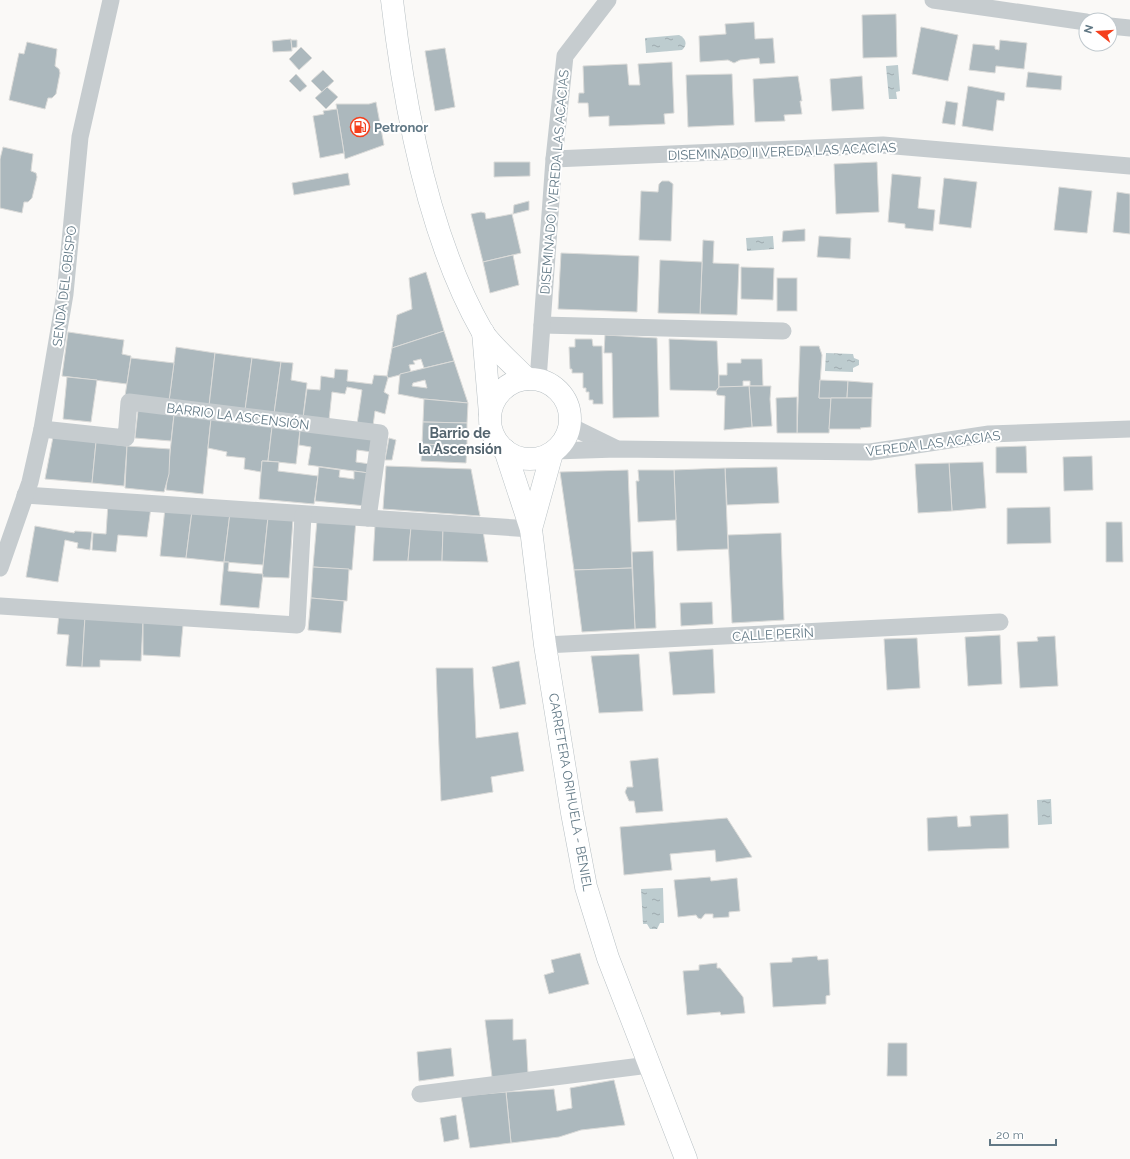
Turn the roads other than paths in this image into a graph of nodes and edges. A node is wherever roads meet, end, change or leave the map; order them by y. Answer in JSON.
{"nodes":[{"id":1,"x":111,"y":0,"type":"edge"},
{"id":2,"x":392,"y":0,"type":"edge"},
{"id":3,"x":608,"y":0,"type":"edge"},
{"id":4,"x":934,"y":0,"type":"edge"},
{"id":5,"x":1078,"y":21,"type":"edge"},
{"id":6,"x":1118,"y":27,"type":"edge"},
{"id":7,"x":1130,"y":28,"type":"edge"},
{"id":8,"x":554,"y":160,"type":"junction"},
{"id":9,"x":1130,"y":166,"type":"edge"},
{"id":10,"x":542,"y":325,"type":"junction"},
{"id":11,"x":783,"y":331,"type":"dead end"},
{"id":12,"x":482,"y":332,"type":"junction"},
{"id":13,"x":533,"y":379,"type":"junction"},
{"id":14,"x":491,"y":424,"type":"junction"},
{"id":15,"x":570,"y":426,"type":"junction"},
{"id":16,"x":42,"y":429,"type":"junction"},
{"id":17,"x":1130,"y":429,"type":"edge"},
{"id":18,"x":617,"y":449,"type":"junction"},
{"id":19,"x":506,"y":450,"type":"junction"},
{"id":20,"x":553,"y":452,"type":"junction"},
{"id":21,"x":25,"y":495,"type":"junction"},
{"id":22,"x":303,"y":515,"type":"junction"},
{"id":23,"x":368,"y":518,"type":"junction"},
{"id":24,"x":531,"y":529,"type":"junction"},
{"id":25,"x":0,"y":568,"type":"edge"},
{"id":26,"x":0,"y":606,"type":"edge"},
{"id":27,"x":1000,"y":622,"type":"dead end"},
{"id":28,"x":545,"y":646,"type":"junction"},
{"id":29,"x":649,"y":1065,"type":"junction"},
{"id":30,"x":420,"y":1094,"type":"dead end"},
{"id":31,"x":686,"y":1159,"type":"edge"}],
"edges":[{"from":1,"to":16,"type":"street","name":"SENDA DEL OBISPO"},
{"from":2,"to":12,"type":"main road"},
{"from":3,"to":8,"type":"street","name":"DISEMINADO I VEREDA LAS ACACIAS"},
{"from":4,"to":5,"type":"street"},
{"from":6,"to":7,"type":"street"},
{"from":8,"to":9,"type":"street","name":"DISEMINADO II VEREDA LAS ACACIAS"},
{"from":8,"to":10,"type":"street","name":"DISEMINADO I VEREDA LAS ACACIAS"},
{"from":10,"to":11,"type":"street"},
{"from":10,"to":13,"type":"street","name":"DISEMINADO I VEREDA LAS ACACIAS"},
{"from":12,"to":13,"type":"main road"},
{"from":12,"to":14,"type":"main road"},
{"from":13,"to":14,"type":"main road"},
{"from":13,"to":15,"type":"main road"},
{"from":14,"to":19,"type":"main road"},
{"from":15,"to":18,"type":"street","name":"VEREDA LAS ACACIAS"},
{"from":15,"to":20,"type":"main road"},
{"from":16,"to":21,"type":"street","name":"SENDA DEL OBISPO"},
{"from":16,"to":23,"type":"street","name":"BARRIO LA ASCENSIÓN"},
{"from":17,"to":18,"type":"street","name":"VEREDA LAS ACACIAS"},
{"from":18,"to":20,"type":"street","name":"VEREDA LAS ACACIAS"},
{"from":19,"to":20,"type":"main road"},
{"from":19,"to":24,"type":"main road","name":"CARRETERA ORIHUELA - BENIEL"},
{"from":20,"to":24,"type":"main road","name":"CARRETERA ORIHUELA - BENIEL"},
{"from":21,"to":22,"type":"street"},
{"from":21,"to":25,"type":"street","name":"SENDA DEL OBISPO"},
{"from":22,"to":23,"type":"street"},
{"from":22,"to":26,"type":"street"},
{"from":23,"to":24,"type":"street"},
{"from":24,"to":28,"type":"main road","name":"CARRETERA ORIHUELA - BENIEL"},
{"from":27,"to":28,"type":"street","name":"CALLE PERÍN"},
{"from":28,"to":29,"type":"main road","name":"CARRETERA ORIHUELA - BENIEL"},
{"from":29,"to":30,"type":"street"},
{"from":29,"to":31,"type":"main road","name":"CARRETERA ORIHUELA - BENIEL"}]}
